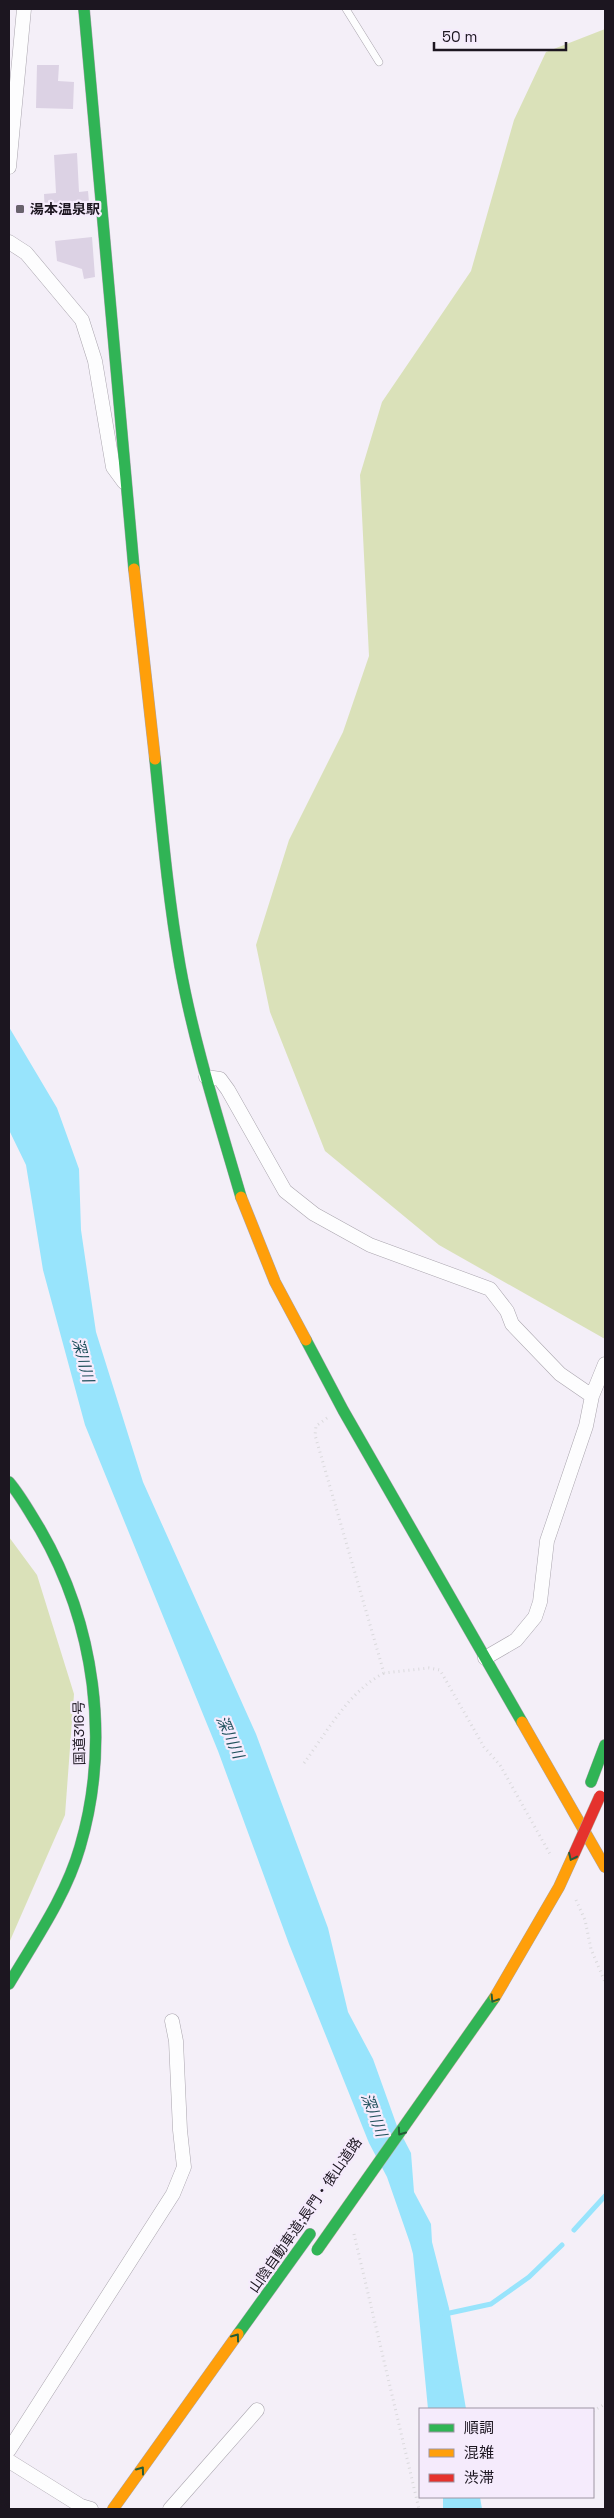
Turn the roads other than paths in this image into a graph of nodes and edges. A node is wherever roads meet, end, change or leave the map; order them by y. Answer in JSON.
{"nodes":[{"id":1,"x":24,"y":9,"type":"edge"},
{"id":2,"x":84,"y":9,"type":"edge"},
{"id":3,"x":346,"y":9,"type":"edge"},
{"id":4,"x":379,"y":62,"type":"dead end"},
{"id":5,"x":9,"y":167,"type":"edge"},
{"id":6,"x":9,"y":242,"type":"edge"},
{"id":7,"x":125,"y":482,"type":"junction"},
{"id":8,"x":206,"y":1077,"type":"junction"},
{"id":9,"x":605,"y":1364,"type":"edge"},
{"id":10,"x":592,"y":1396,"type":"junction"},
{"id":11,"x":9,"y":1482,"type":"edge"},
{"id":12,"x":485,"y":1658,"type":"junction"},
{"id":13,"x":605,"y":1745,"type":"edge"},
{"id":14,"x":605,"y":1784,"type":"edge"},
{"id":15,"x":572,"y":1826,"type":"dead end"},
{"id":16,"x":605,"y":1867,"type":"edge"},
{"id":17,"x":9,"y":1984,"type":"edge"},
{"id":18,"x":172,"y":2021,"type":"dead end"},
{"id":19,"x":313,"y":2230,"type":"dead end"},
{"id":20,"x":314,"y":2254,"type":"dead end"},
{"id":21,"x":257,"y":2410,"type":"dead end"},
{"id":22,"x":9,"y":2450,"type":"edge"},
{"id":23,"x":9,"y":2461,"type":"edge"},
{"id":24,"x":92,"y":2509,"type":"edge"},
{"id":25,"x":113,"y":2509,"type":"edge"},
{"id":26,"x":170,"y":2509,"type":"edge"}],
"edges":[{"from":1,"to":5,"type":"street"},
{"from":2,"to":7,"type":"main road"},
{"from":3,"to":4,"type":"lane"},
{"from":6,"to":7,"type":"street"},
{"from":7,"to":8,"type":"main road"},
{"from":8,"to":10,"type":"street"},
{"from":8,"to":12,"type":"main road"},
{"from":9,"to":10,"type":"street"},
{"from":10,"to":12,"type":"street"},
{"from":11,"to":17,"type":"main road","name":"国道316号"},
{"from":12,"to":16,"type":"main road"},
{"from":13,"to":15,"type":"main road"},
{"from":14,"to":20,"type":"main road","one_way":true,"bridge":true},
{"from":18,"to":22,"type":"street"},
{"from":25,"to":19,"type":"main road","name":"山陰自動車道;長門・俵山道路","one_way":true},
{"from":21,"to":26,"type":"street"},
{"from":23,"to":24,"type":"street"}]}
